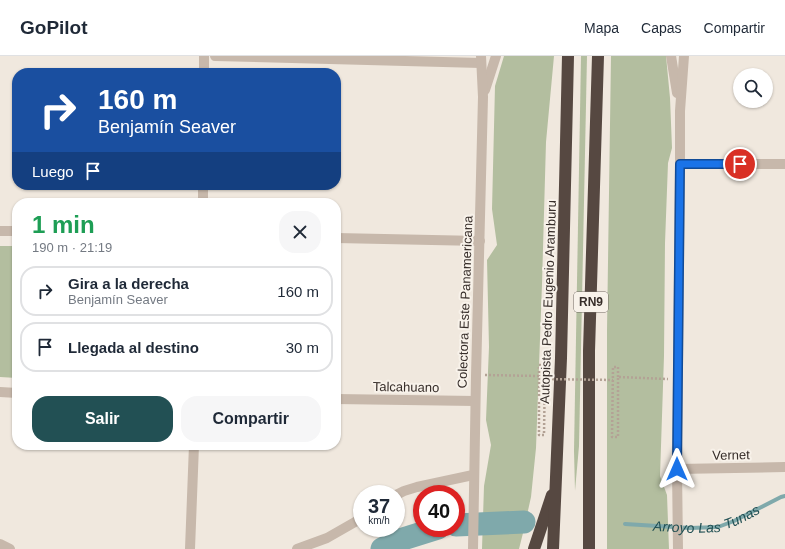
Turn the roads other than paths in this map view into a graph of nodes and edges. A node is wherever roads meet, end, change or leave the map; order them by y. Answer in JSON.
{"nodes":[{"id":1,"x":204,"y":56,"type":"edge"},
{"id":2,"x":215,"y":56,"type":"edge"},
{"id":3,"x":496,"y":56,"type":"edge"},
{"id":4,"x":568,"y":56,"type":"edge"},
{"id":5,"x":598,"y":56,"type":"edge"},
{"id":6,"x":671,"y":56,"type":"edge"},
{"id":7,"x":684,"y":56,"type":"edge"},
{"id":8,"x":481,"y":59,"type":"edge"},
{"id":9,"x":204,"y":68,"type":"edge"},
{"id":10,"x":483,"y":97,"type":"junction"},
{"id":11,"x":680,"y":111,"type":"junction"},
{"id":12,"x":680,"y":164,"type":"junction"},
{"id":13,"x":785,"y":164,"type":"edge"},
{"id":14,"x":0,"y":231,"type":"edge"},
{"id":15,"x":12,"y":231,"type":"edge"},
{"id":16,"x":341,"y":238,"type":"edge"},
{"id":17,"x":480,"y":241,"type":"junction"},
{"id":18,"x":0,"y":392,"type":"edge"},
{"id":19,"x":12,"y":393,"type":"edge"},
{"id":20,"x":341,"y":399,"type":"edge"},
{"id":21,"x":475,"y":401,"type":"junction"},
{"id":22,"x":194,"y":450,"type":"edge"},
{"id":23,"x":785,"y":467,"type":"edge"},
{"id":24,"x":677,"y":469,"type":"junction"},
{"id":25,"x":474,"y":475,"type":"junction"},
{"id":26,"x":556,"y":480,"type":"junction"},
{"id":27,"x":405,"y":491,"type":"edge"},
{"id":28,"x":353,"y":523,"type":"edge"},
{"id":29,"x":0,"y":544,"type":"edge"},
{"id":30,"x":473,"y":544,"type":"edge"},
{"id":31,"x":678,"y":544,"type":"edge"},
{"id":32,"x":10,"y":549,"type":"edge"},
{"id":33,"x":190,"y":549,"type":"edge"},
{"id":34,"x":297,"y":549,"type":"edge"},
{"id":35,"x":534,"y":549,"type":"edge"},
{"id":36,"x":553,"y":549,"type":"edge"},
{"id":37,"x":589,"y":549,"type":"edge"}],
"edges":[{"from":1,"to":9,"type":"street"},
{"from":2,"to":8,"type":"street"},
{"from":3,"to":10,"type":"street"},
{"from":4,"to":26,"type":"highway","name":"Autopista Pedro Eugenio Aramburu","number":"RN9"},
{"from":5,"to":37,"type":"highway","number":"RN9"},
{"from":6,"to":11,"type":"street"},
{"from":7,"to":11,"type":"street"},
{"from":8,"to":10,"type":"street","name":"Colectora Este Panamericana"},
{"from":10,"to":17,"type":"street","name":"Colectora Este Panamericana"},
{"from":11,"to":12,"type":"street"},
{"from":12,"to":13,"type":"street"},
{"from":12,"to":24,"type":"street"},
{"from":14,"to":15,"type":"street"},
{"from":16,"to":17,"type":"street"},
{"from":17,"to":21,"type":"street","name":"Colectora Este Panamericana"},
{"from":18,"to":19,"type":"street"},
{"from":20,"to":21,"type":"street","name":"Talcahuano"},
{"from":21,"to":25,"type":"street","name":"Colectora Este Panamericana"},
{"from":22,"to":33,"type":"street"},
{"from":23,"to":24,"type":"street","name":"Vernet"},
{"from":24,"to":31,"type":"street"},
{"from":25,"to":27,"type":"street"},
{"from":25,"to":30,"type":"street","name":"Colectora Este Panamericana"},
{"from":26,"to":35,"type":"highway"},
{"from":26,"to":36,"type":"highway","name":"Autopista Pedro Eugenio Aramburu","number":"RN9"},
{"from":28,"to":34,"type":"street"},
{"from":29,"to":32,"type":"street"}]}
